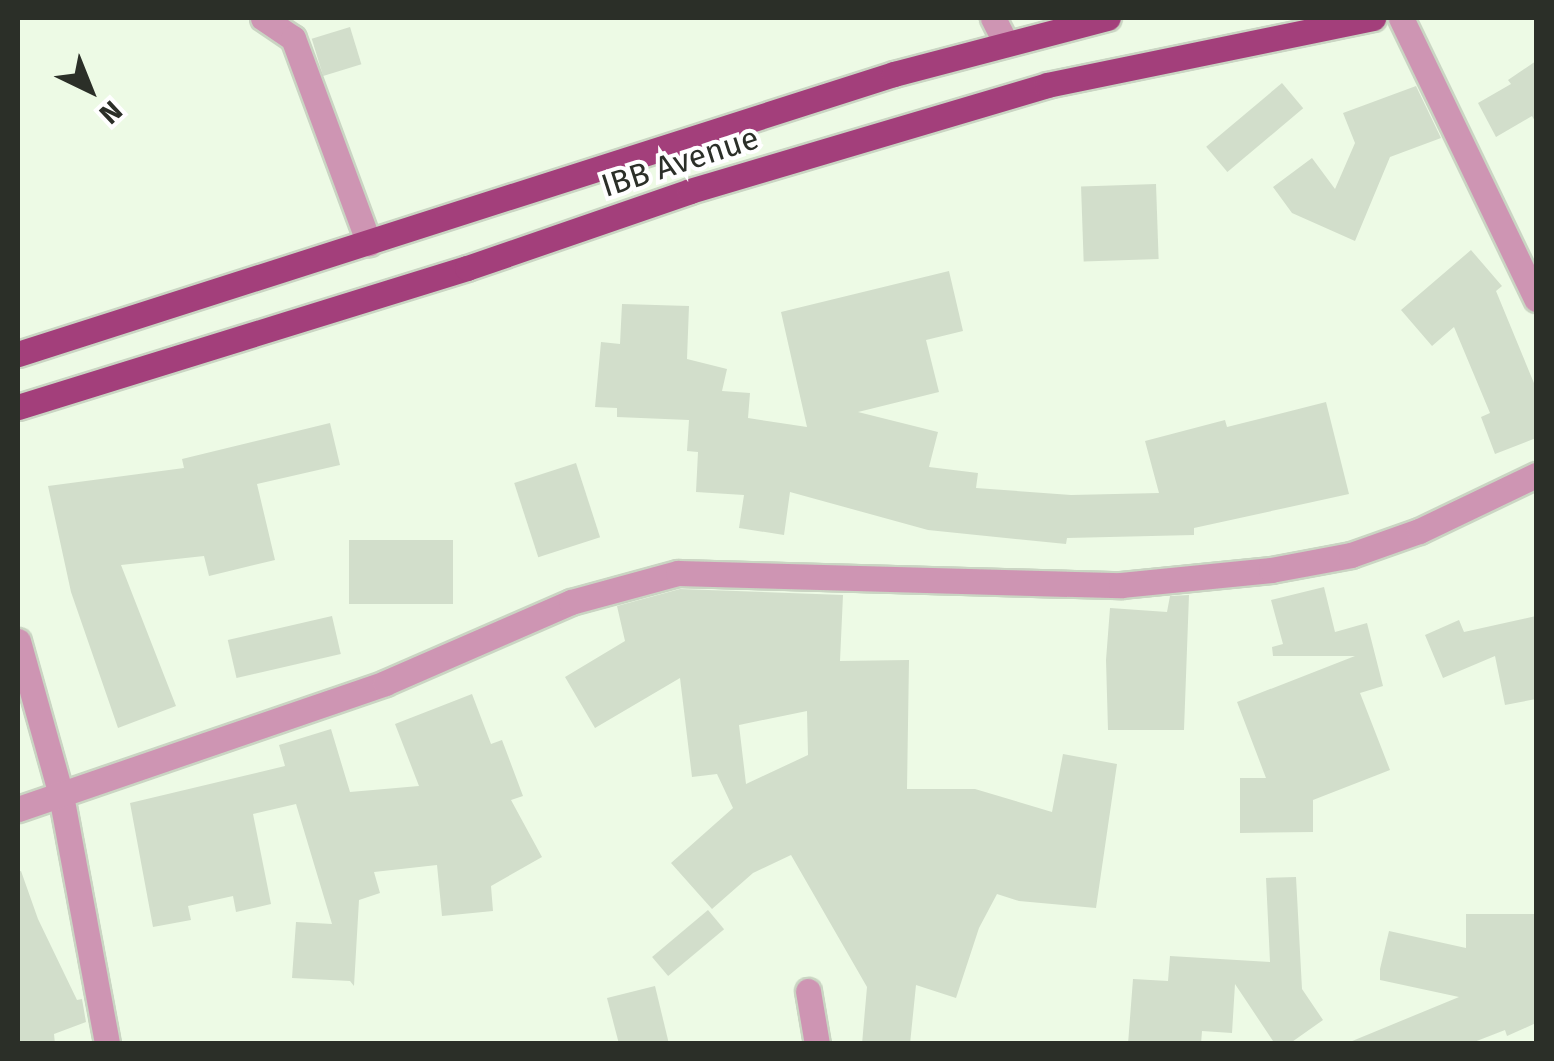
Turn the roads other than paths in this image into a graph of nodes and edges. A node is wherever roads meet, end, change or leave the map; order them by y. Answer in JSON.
{"nodes":[{"id":1,"x":263,"y":18,"type":"edge"},
{"id":2,"x":993,"y":18,"type":"edge"},
{"id":3,"x":1108,"y":18,"type":"edge"},
{"id":4,"x":1373,"y":18,"type":"edge"},
{"id":5,"x":1401,"y":18,"type":"edge"},
{"id":6,"x":1006,"y":44,"type":"junction"},
{"id":7,"x":369,"y":242,"type":"junction"},
{"id":8,"x":1536,"y":299,"type":"edge"},
{"id":9,"x":18,"y":354,"type":"edge"},
{"id":10,"x":18,"y":407,"type":"edge"},
{"id":11,"x":1536,"y":475,"type":"edge"},
{"id":12,"x":18,"y":641,"type":"edge"},
{"id":13,"x":61,"y":796,"type":"junction"},
{"id":14,"x":18,"y":809,"type":"edge"},
{"id":15,"x":808,"y":990,"type":"dead end"},
{"id":16,"x":106,"y":1044,"type":"edge"},
{"id":17,"x":816,"y":1044,"type":"edge"}],
"edges":[{"from":1,"to":7,"type":"street"},
{"from":2,"to":6,"type":"street"},
{"from":3,"to":6,"type":"main road"},
{"from":4,"to":10,"type":"main road","name":"IBB Avenue"},
{"from":5,"to":8,"type":"street"},
{"from":6,"to":7,"type":"main road"},
{"from":7,"to":9,"type":"main road"},
{"from":11,"to":13,"type":"street"},
{"from":12,"to":13,"type":"street"},
{"from":13,"to":14,"type":"street"},
{"from":13,"to":16,"type":"street"},
{"from":15,"to":17,"type":"street"}]}
